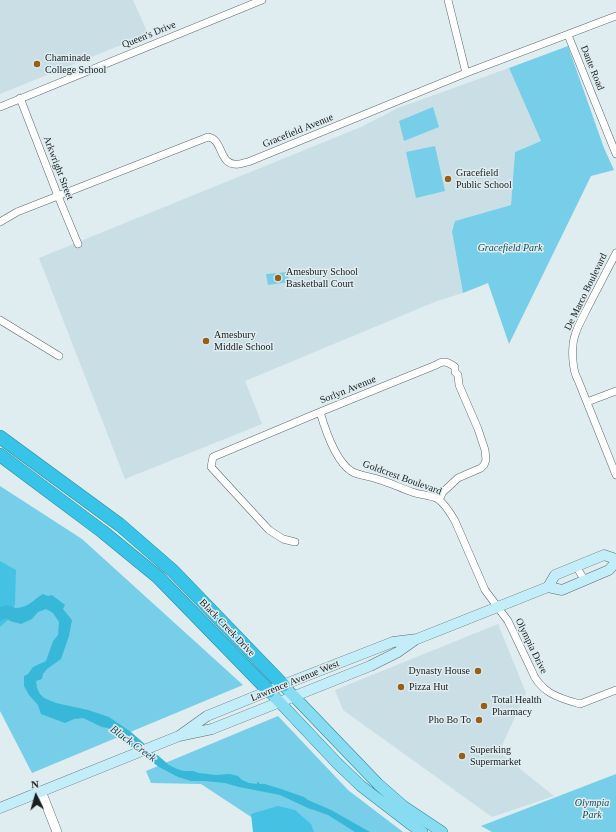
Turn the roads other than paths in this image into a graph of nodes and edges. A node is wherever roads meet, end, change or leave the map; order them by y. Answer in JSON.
{"nodes":[{"id":1,"x":262,"y":0,"type":"edge"},
{"id":2,"x":448,"y":0,"type":"edge"},
{"id":3,"x":616,"y":16,"type":"edge"},
{"id":4,"x":568,"y":35,"type":"junction"},
{"id":5,"x":466,"y":73,"type":"junction"},
{"id":6,"x":20,"y":98,"type":"junction"},
{"id":7,"x":0,"y":107,"type":"edge"},
{"id":8,"x":616,"y":154,"type":"edge"},
{"id":9,"x":58,"y":196,"type":"junction"},
{"id":10,"x":0,"y":222,"type":"edge"},
{"id":11,"x":78,"y":244,"type":"dead end"},
{"id":12,"x":616,"y":253,"type":"edge"},
{"id":13,"x":0,"y":320,"type":"edge"},
{"id":14,"x":59,"y":356,"type":"dead end"},
{"id":15,"x":616,"y":391,"type":"edge"},
{"id":16,"x":587,"y":402,"type":"junction"},
{"id":17,"x":320,"y":412,"type":"junction"},
{"id":18,"x":0,"y":437,"type":"edge"},
{"id":19,"x":0,"y":456,"type":"edge"},
{"id":20,"x":616,"y":475,"type":"edge"},
{"id":21,"x":438,"y":500,"type":"junction"},
{"id":22,"x":296,"y":542,"type":"dead end"},
{"id":23,"x":616,"y":559,"type":"edge"},
{"id":24,"x":616,"y":562,"type":"edge"},
{"id":25,"x":576,"y":566,"type":"junction"},
{"id":26,"x":584,"y":580,"type":"junction"},
{"id":27,"x":548,"y":587,"type":"junction"},
{"id":28,"x":498,"y":607,"type":"junction"},
{"id":29,"x":417,"y":639,"type":"junction"},
{"id":30,"x":283,"y":685,"type":"junction"},
{"id":31,"x":616,"y":690,"type":"edge"},
{"id":32,"x":269,"y":691,"type":"junction"},
{"id":33,"x":294,"y":696,"type":"junction"},
{"id":34,"x":279,"y":702,"type":"junction"},
{"id":35,"x":179,"y":736,"type":"junction"},
{"id":36,"x":41,"y":791,"type":"junction"},
{"id":37,"x":0,"y":808,"type":"edge"},
{"id":38,"x":57,"y":832,"type":"edge"},
{"id":39,"x":422,"y":832,"type":"edge"},
{"id":40,"x":442,"y":832,"type":"edge"}],
"edges":[{"from":1,"to":6,"type":"street","name":"Queen's Drive"},
{"from":2,"to":5,"type":"street"},
{"from":3,"to":4,"type":"street","name":"Gracefield Avenue"},
{"from":4,"to":5,"type":"street","name":"Gracefield Avenue"},
{"from":4,"to":8,"type":"street","name":"Dante Road"},
{"from":5,"to":9,"type":"street","name":"Gracefield Avenue"},
{"from":6,"to":7,"type":"street","name":"Queen's Drive"},
{"from":6,"to":9,"type":"street","name":"Arkwright Street"},
{"from":9,"to":10,"type":"street","name":"Gracefield Avenue"},
{"from":9,"to":11,"type":"street","name":"Arkwright Street"},
{"from":12,"to":16,"type":"street","name":"De Marco Boulevard"},
{"from":13,"to":14,"type":"street"},
{"from":15,"to":16,"type":"street"},
{"from":16,"to":20,"type":"street","name":"De Marco Boulevard"},
{"from":17,"to":21,"type":"street","name":"Goldcrest Boulevard"},
{"from":17,"to":21,"type":"street","name":"Sorlyn Avenue"},
{"from":17,"to":22,"type":"street","name":"Sorlyn Avenue"},
{"from":18,"to":30,"type":"highway","name":"Black Creek Drive"},
{"from":19,"to":32,"type":"highway","name":"Black Creek Drive"},
{"from":21,"to":28,"type":"street","name":"Goldcrest Boulevard"},
{"from":23,"to":25,"type":"main road","name":"Lawrence Avenue West"},
{"from":24,"to":26,"type":"main road","name":"Lawrence Avenue West"},
{"from":25,"to":26,"type":"street"},
{"from":25,"to":27,"type":"main road","name":"Lawrence Avenue West"},
{"from":26,"to":27,"type":"main road","name":"Lawrence Avenue West"},
{"from":27,"to":28,"type":"main road","name":"Lawrence Avenue West"},
{"from":28,"to":29,"type":"main road","name":"Lawrence Avenue West"},
{"from":28,"to":31,"type":"street","name":"Olympia Drive"},
{"from":29,"to":30,"type":"main road","name":"Lawrence Avenue West"},
{"from":29,"to":33,"type":"main road","name":"Lawrence Avenue West"},
{"from":30,"to":32,"type":"main road","name":"Lawrence Avenue West"},
{"from":30,"to":33,"type":"main road","name":"Black Creek Drive"},
{"from":32,"to":34,"type":"main road","name":"Black Creek Drive"},
{"from":32,"to":35,"type":"main road","name":"Lawrence Avenue West"},
{"from":33,"to":34,"type":"main road","name":"Lawrence Avenue West"},
{"from":33,"to":40,"type":"main road","name":"Black Creek Drive"},
{"from":34,"to":35,"type":"main road","name":"Lawrence Avenue West"},
{"from":34,"to":39,"type":"main road","name":"Black Creek Drive"},
{"from":35,"to":36,"type":"main road","name":"Lawrence Avenue West"},
{"from":36,"to":37,"type":"main road","name":"Lawrence Avenue West"},
{"from":36,"to":38,"type":"street"}]}
